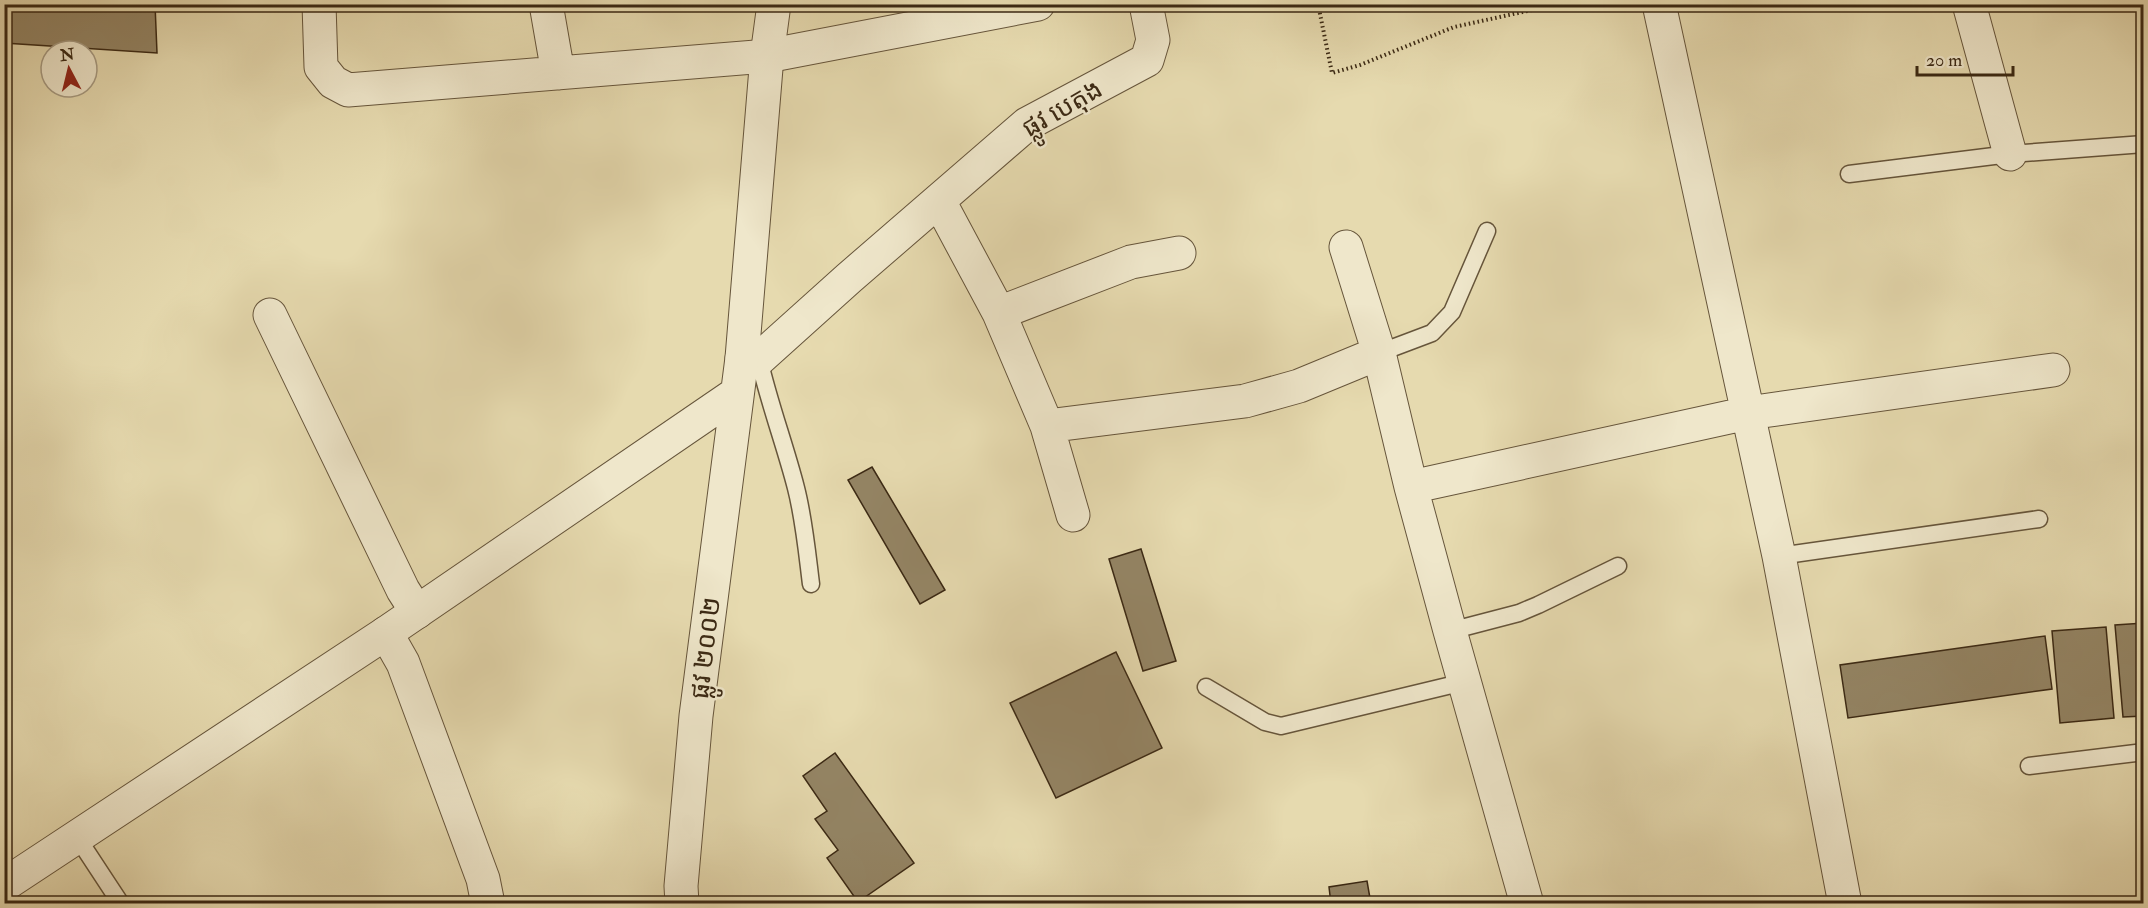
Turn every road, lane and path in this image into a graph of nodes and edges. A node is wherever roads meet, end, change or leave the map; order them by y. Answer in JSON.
{"nodes":[{"id":1,"x":319,"y":4,"type":"edge"},
{"id":2,"x":546,"y":4,"type":"edge"},
{"id":3,"x":774,"y":4,"type":"edge"},
{"id":4,"x":1038,"y":4,"type":"edge"},
{"id":5,"x":1146,"y":4,"type":"edge"},
{"id":6,"x":1318,"y":4,"type":"edge"},
{"id":7,"x":1559,"y":4,"type":"edge"},
{"id":8,"x":1659,"y":4,"type":"edge"},
{"id":9,"x":1969,"y":4,"type":"edge"},
{"id":10,"x":767,"y":56,"type":"junction"},
{"id":11,"x":558,"y":73,"type":"junction"},
{"id":12,"x":2144,"y":144,"type":"edge"},
{"id":13,"x":2010,"y":154,"type":"junction"},
{"id":14,"x":1849,"y":174,"type":"dead end"},
{"id":15,"x":939,"y":201,"type":"junction"},
{"id":16,"x":1487,"y":231,"type":"dead end"},
{"id":17,"x":1346,"y":247,"type":"dead end"},
{"id":18,"x":1179,"y":253,"type":"dead end"},
{"id":19,"x":999,"y":313,"type":"junction"},
{"id":20,"x":270,"y":315,"type":"dead end"},
{"id":21,"x":1379,"y":353,"type":"junction"},
{"id":22,"x":751,"y":359,"type":"junction"},
{"id":23,"x":2053,"y":370,"type":"dead end"},
{"id":24,"x":737,"y":393,"type":"junction"},
{"id":25,"x":1748,"y":413,"type":"junction"},
{"id":26,"x":1047,"y":426,"type":"junction"},
{"id":27,"x":1411,"y":487,"type":"junction"},
{"id":28,"x":1073,"y":515,"type":"dead end"},
{"id":29,"x":2039,"y":519,"type":"dead end"},
{"id":30,"x":1779,"y":556,"type":"junction"},
{"id":31,"x":1618,"y":566,"type":"dead end"},
{"id":32,"x":811,"y":584,"type":"dead end"},
{"id":33,"x":417,"y":612,"type":"junction"},
{"id":34,"x":1450,"y":631,"type":"junction"},
{"id":35,"x":386,"y":633,"type":"junction"},
{"id":36,"x":1464,"y":682,"type":"junction"},
{"id":37,"x":1206,"y":687,"type":"dead end"},
{"id":38,"x":2144,"y":752,"type":"edge"},
{"id":39,"x":2029,"y":766,"type":"dead end"},
{"id":40,"x":77,"y":837,"type":"junction"},
{"id":41,"x":4,"y":885,"type":"edge"},
{"id":42,"x":121,"y":903,"type":"edge"},
{"id":43,"x":488,"y":903,"type":"edge"},
{"id":44,"x":682,"y":903,"type":"edge"},
{"id":45,"x":1527,"y":903,"type":"edge"},
{"id":46,"x":1845,"y":903,"type":"edge"}],
"edges":[{"from":1,"to":11,"type":"street"},
{"from":2,"to":11,"type":"street"},
{"from":3,"to":10,"type":"street","name":"ផ្លូវ ២០០២"},
{"from":4,"to":10,"type":"street"},
{"from":5,"to":15,"type":"street","name":"ផ្លូវ បេតុង"},
{"from":6,"to":7,"type":"path"},
{"from":8,"to":25,"type":"street"},
{"from":9,"to":13,"type":"street"},
{"from":10,"to":11,"type":"street"},
{"from":10,"to":22,"type":"street","name":"ផ្លូវ ២០០២"},
{"from":12,"to":13,"type":"lane"},
{"from":13,"to":14,"type":"lane"},
{"from":15,"to":19,"type":"street"},
{"from":15,"to":22,"type":"street","name":"ផ្លូវ បេតុង"},
{"from":16,"to":21,"type":"lane"},
{"from":17,"to":21,"type":"street"},
{"from":18,"to":19,"type":"street"},
{"from":19,"to":26,"type":"street"},
{"from":20,"to":33,"type":"street"},
{"from":21,"to":26,"type":"street"},
{"from":21,"to":27,"type":"street"},
{"from":22,"to":24,"type":"street","name":"ផ្លូវ ២០០២"},
{"from":22,"to":32,"type":"lane"},
{"from":23,"to":25,"type":"street"},
{"from":24,"to":33,"type":"street"},
{"from":24,"to":44,"type":"street","name":"ផ្លូវ ២០០២"},
{"from":25,"to":27,"type":"street"},
{"from":25,"to":30,"type":"street"},
{"from":26,"to":28,"type":"street"},
{"from":27,"to":34,"type":"street"},
{"from":29,"to":30,"type":"lane"},
{"from":30,"to":46,"type":"street"},
{"from":31,"to":34,"type":"lane"},
{"from":33,"to":35,"type":"street"},
{"from":34,"to":36,"type":"street"},
{"from":35,"to":40,"type":"street"},
{"from":35,"to":43,"type":"street"},
{"from":36,"to":37,"type":"lane"},
{"from":36,"to":45,"type":"street"},
{"from":38,"to":39,"type":"lane"},
{"from":40,"to":41,"type":"street"},
{"from":40,"to":42,"type":"lane"}]}
